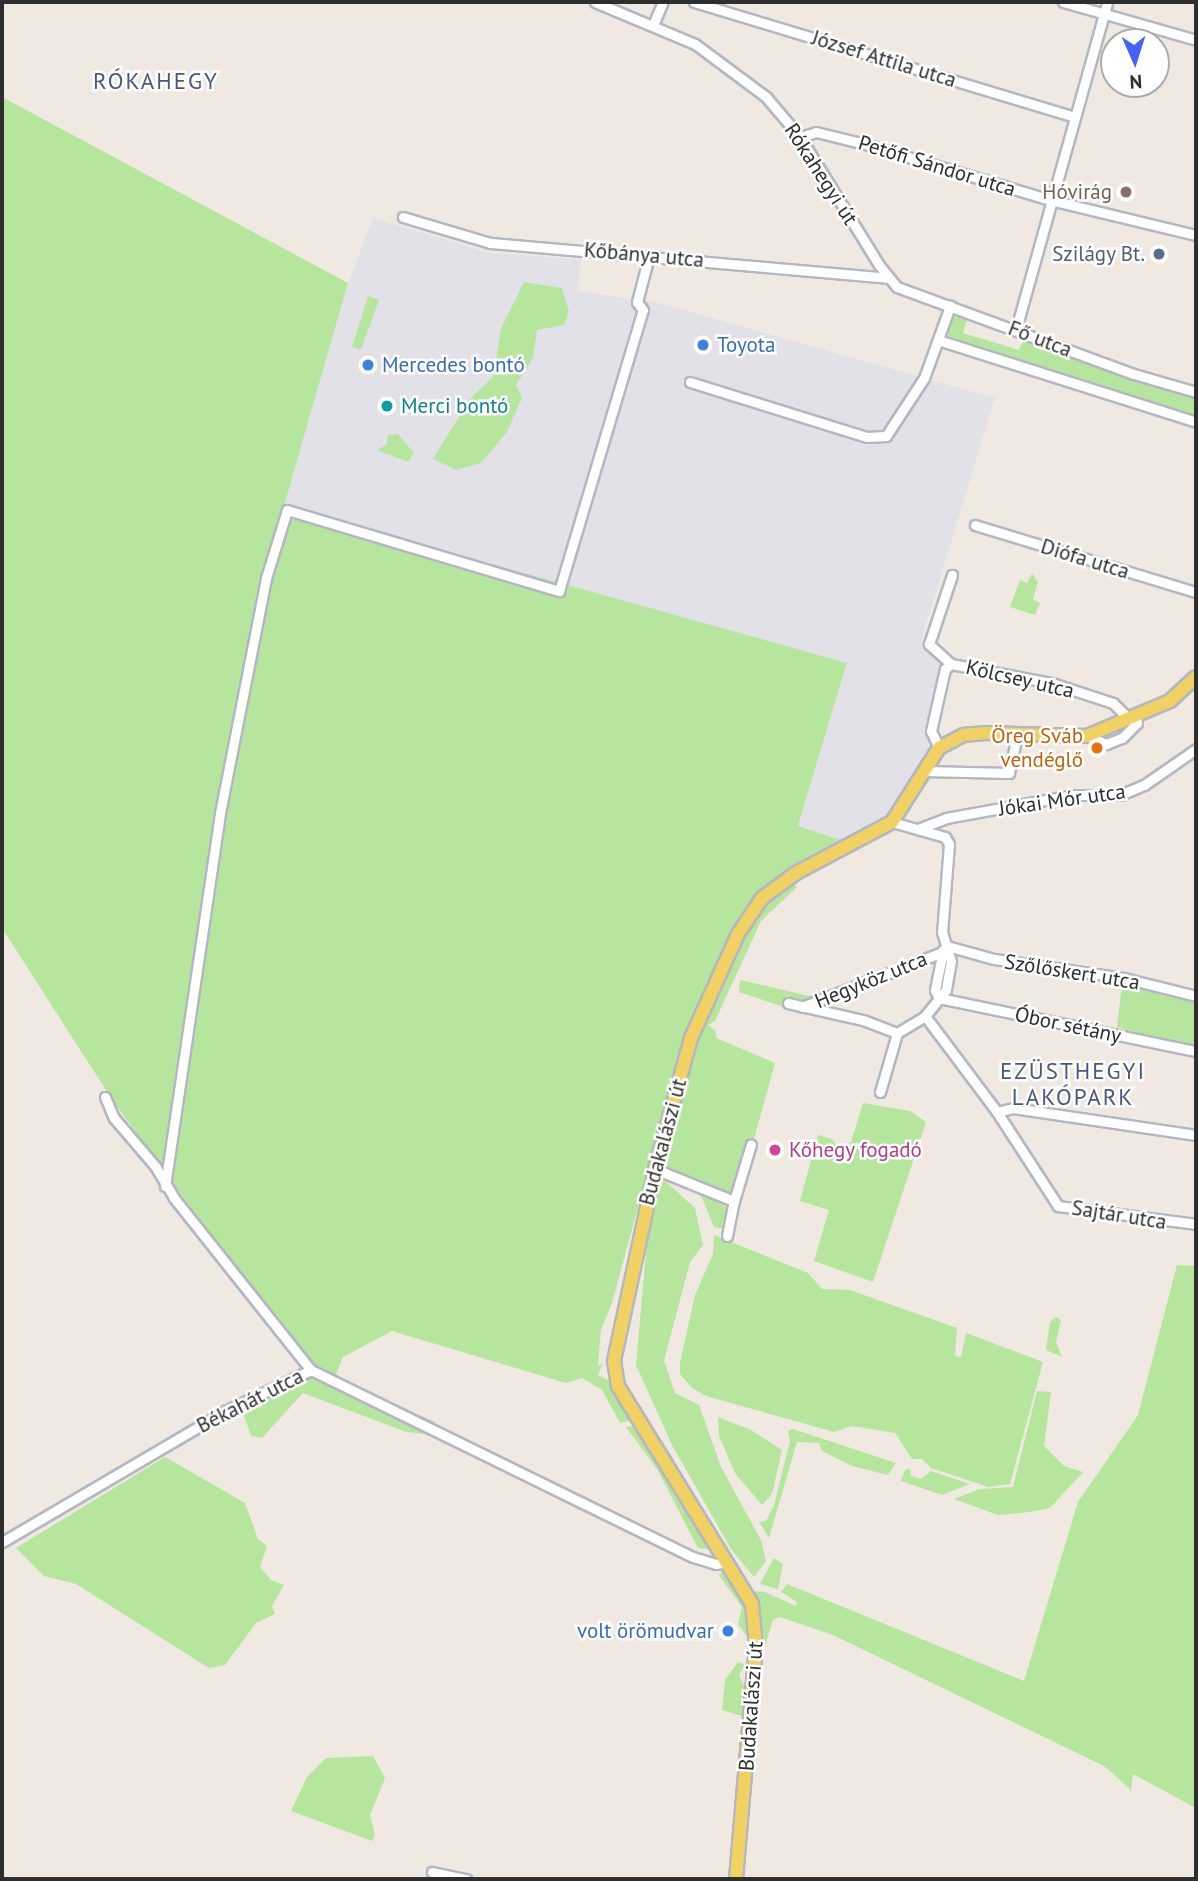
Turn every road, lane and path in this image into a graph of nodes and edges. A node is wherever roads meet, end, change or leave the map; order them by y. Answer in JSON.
{"nodes":[{"id":1,"x":595,"y":2,"type":"edge"},
{"id":2,"x":663,"y":2,"type":"edge"},
{"id":3,"x":694,"y":2,"type":"edge"},
{"id":4,"x":1063,"y":2,"type":"edge"},
{"id":5,"x":1107,"y":2,"type":"edge"},
{"id":6,"x":620,"y":7,"type":"edge"},
{"id":7,"x":1103,"y":13,"type":"junction"},
{"id":8,"x":653,"y":25,"type":"junction"},
{"id":9,"x":1196,"y":40,"type":"edge"},
{"id":10,"x":1074,"y":117,"type":"junction"},
{"id":11,"x":800,"y":137,"type":"junction"},
{"id":12,"x":1050,"y":201,"type":"junction"},
{"id":13,"x":403,"y":217,"type":"dead end"},
{"id":14,"x":1196,"y":234,"type":"edge"},
{"id":15,"x":649,"y":256,"type":"junction"},
{"id":16,"x":888,"y":278,"type":"junction"},
{"id":17,"x":950,"y":306,"type":"junction"},
{"id":18,"x":1016,"y":329,"type":"junction"},
{"id":19,"x":938,"y":340,"type":"junction"},
{"id":20,"x":690,"y":382,"type":"dead end"},
{"id":21,"x":1196,"y":392,"type":"edge"},
{"id":22,"x":1196,"y":422,"type":"edge"},
{"id":23,"x":975,"y":525,"type":"dead end"},
{"id":24,"x":952,"y":575,"type":"dead end"},
{"id":25,"x":1196,"y":592,"type":"edge"},
{"id":26,"x":951,"y":664,"type":"junction"},
{"id":27,"x":1196,"y":677,"type":"edge"},
{"id":28,"x":1133,"y":717,"type":"junction"},
{"id":29,"x":1017,"y":735,"type":"junction"},
{"id":30,"x":939,"y":748,"type":"junction"},
{"id":31,"x":1196,"y":749,"type":"edge"},
{"id":32,"x":925,"y":771,"type":"junction"},
{"id":33,"x":892,"y":822,"type":"junction"},
{"id":34,"x":918,"y":829,"type":"junction"},
{"id":35,"x":944,"y":950,"type":"junction"},
{"id":36,"x":1196,"y":996,"type":"edge"},
{"id":37,"x":939,"y":998,"type":"junction"},
{"id":38,"x":788,"y":1003,"type":"dead end"},
{"id":39,"x":802,"y":1007,"type":"junction"},
{"id":40,"x":925,"y":1016,"type":"junction"},
{"id":41,"x":897,"y":1033,"type":"junction"},
{"id":42,"x":1196,"y":1051,"type":"edge"},
{"id":43,"x":880,"y":1092,"type":"dead end"},
{"id":44,"x":105,"y":1097,"type":"dead end"},
{"id":45,"x":997,"y":1112,"type":"junction"},
{"id":46,"x":1196,"y":1135,"type":"edge"},
{"id":47,"x":751,"y":1144,"type":"dead end"},
{"id":48,"x":655,"y":1169,"type":"junction"},
{"id":49,"x":165,"y":1186,"type":"junction"},
{"id":50,"x":734,"y":1201,"type":"junction"},
{"id":51,"x":1196,"y":1224,"type":"edge"},
{"id":52,"x":727,"y":1236,"type":"dead end"},
{"id":53,"x":311,"y":1370,"type":"junction"},
{"id":54,"x":2,"y":1542,"type":"edge"},
{"id":55,"x":728,"y":1563,"type":"junction"},
{"id":56,"x":432,"y":1872,"type":"dead end"},
{"id":57,"x":466,"y":1879,"type":"edge"},
{"id":58,"x":736,"y":1879,"type":"edge"}],
"edges":[{"from":1,"to":6,"type":"street","name":"Rókahegyi út"},
{"from":2,"to":8,"type":"street"},
{"from":3,"to":10,"type":"street","name":"József Attila utca"},
{"from":4,"to":7,"type":"street"},
{"from":5,"to":7,"type":"street"},
{"from":6,"to":8,"type":"street","name":"Rókahegyi út"},
{"from":7,"to":9,"type":"street"},
{"from":7,"to":10,"type":"street"},
{"from":8,"to":11,"type":"street","name":"Rókahegyi út"},
{"from":10,"to":12,"type":"street"},
{"from":11,"to":12,"type":"street","name":"Petőfi Sándor utca"},
{"from":11,"to":16,"type":"street","name":"Rókahegyi út"},
{"from":12,"to":14,"type":"street","name":"Petőfi Sándor utca"},
{"from":12,"to":18,"type":"street"},
{"from":13,"to":15,"type":"street","name":"Kőbánya utca"},
{"from":15,"to":16,"type":"street","name":"Kőbánya utca"},
{"from":15,"to":49,"type":"street"},
{"from":16,"to":17,"type":"street","name":"Fő utca"},
{"from":17,"to":18,"type":"street","name":"Fő utca"},
{"from":17,"to":19,"type":"street"},
{"from":18,"to":21,"type":"street","name":"Fő utca"},
{"from":19,"to":20,"type":"street"},
{"from":19,"to":22,"type":"street","name":"Fő utca"},
{"from":23,"to":25,"type":"street","name":"Diófa utca"},
{"from":24,"to":26,"type":"street"},
{"from":26,"to":28,"type":"street","name":"Kölcsey utca"},
{"from":26,"to":30,"type":"street","name":"Kölcsey utca"},
{"from":27,"to":28,"type":"main road"},
{"from":28,"to":29,"type":"main road"},
{"from":29,"to":30,"type":"main road"},
{"from":29,"to":32,"type":"street"},
{"from":30,"to":32,"type":"main road","name":"Budakalászi út"},
{"from":31,"to":34,"type":"street","name":"Jókai Mór utca"},
{"from":32,"to":33,"type":"main road","name":"Budakalászi út"},
{"from":33,"to":34,"type":"street"},
{"from":33,"to":48,"type":"main road","name":"Budakalászi út"},
{"from":34,"to":35,"type":"street"},
{"from":35,"to":36,"type":"street","name":"Szőlőskert utca"},
{"from":35,"to":37,"type":"street"},
{"from":35,"to":39,"type":"street","name":"Hegyköz utca"},
{"from":37,"to":40,"type":"street"},
{"from":37,"to":42,"type":"street","name":"Óbor sétány"},
{"from":38,"to":39,"type":"street"},
{"from":39,"to":41,"type":"street"},
{"from":40,"to":41,"type":"street"},
{"from":40,"to":45,"type":"street"},
{"from":41,"to":43,"type":"street"},
{"from":44,"to":49,"type":"street","name":"Békahát utca"},
{"from":45,"to":46,"type":"street"},
{"from":45,"to":51,"type":"street","name":"Sajtár utca"},
{"from":47,"to":50,"type":"street"},
{"from":48,"to":50,"type":"street"},
{"from":48,"to":55,"type":"main road","name":"Budakalászi út"},
{"from":49,"to":53,"type":"street","name":"Békahát utca"},
{"from":50,"to":52,"type":"street"},
{"from":53,"to":54,"type":"street","name":"Békahát utca"},
{"from":53,"to":55,"type":"street"},
{"from":55,"to":58,"type":"main road","name":"Budakalászi út"},
{"from":56,"to":57,"type":"street"}]}
